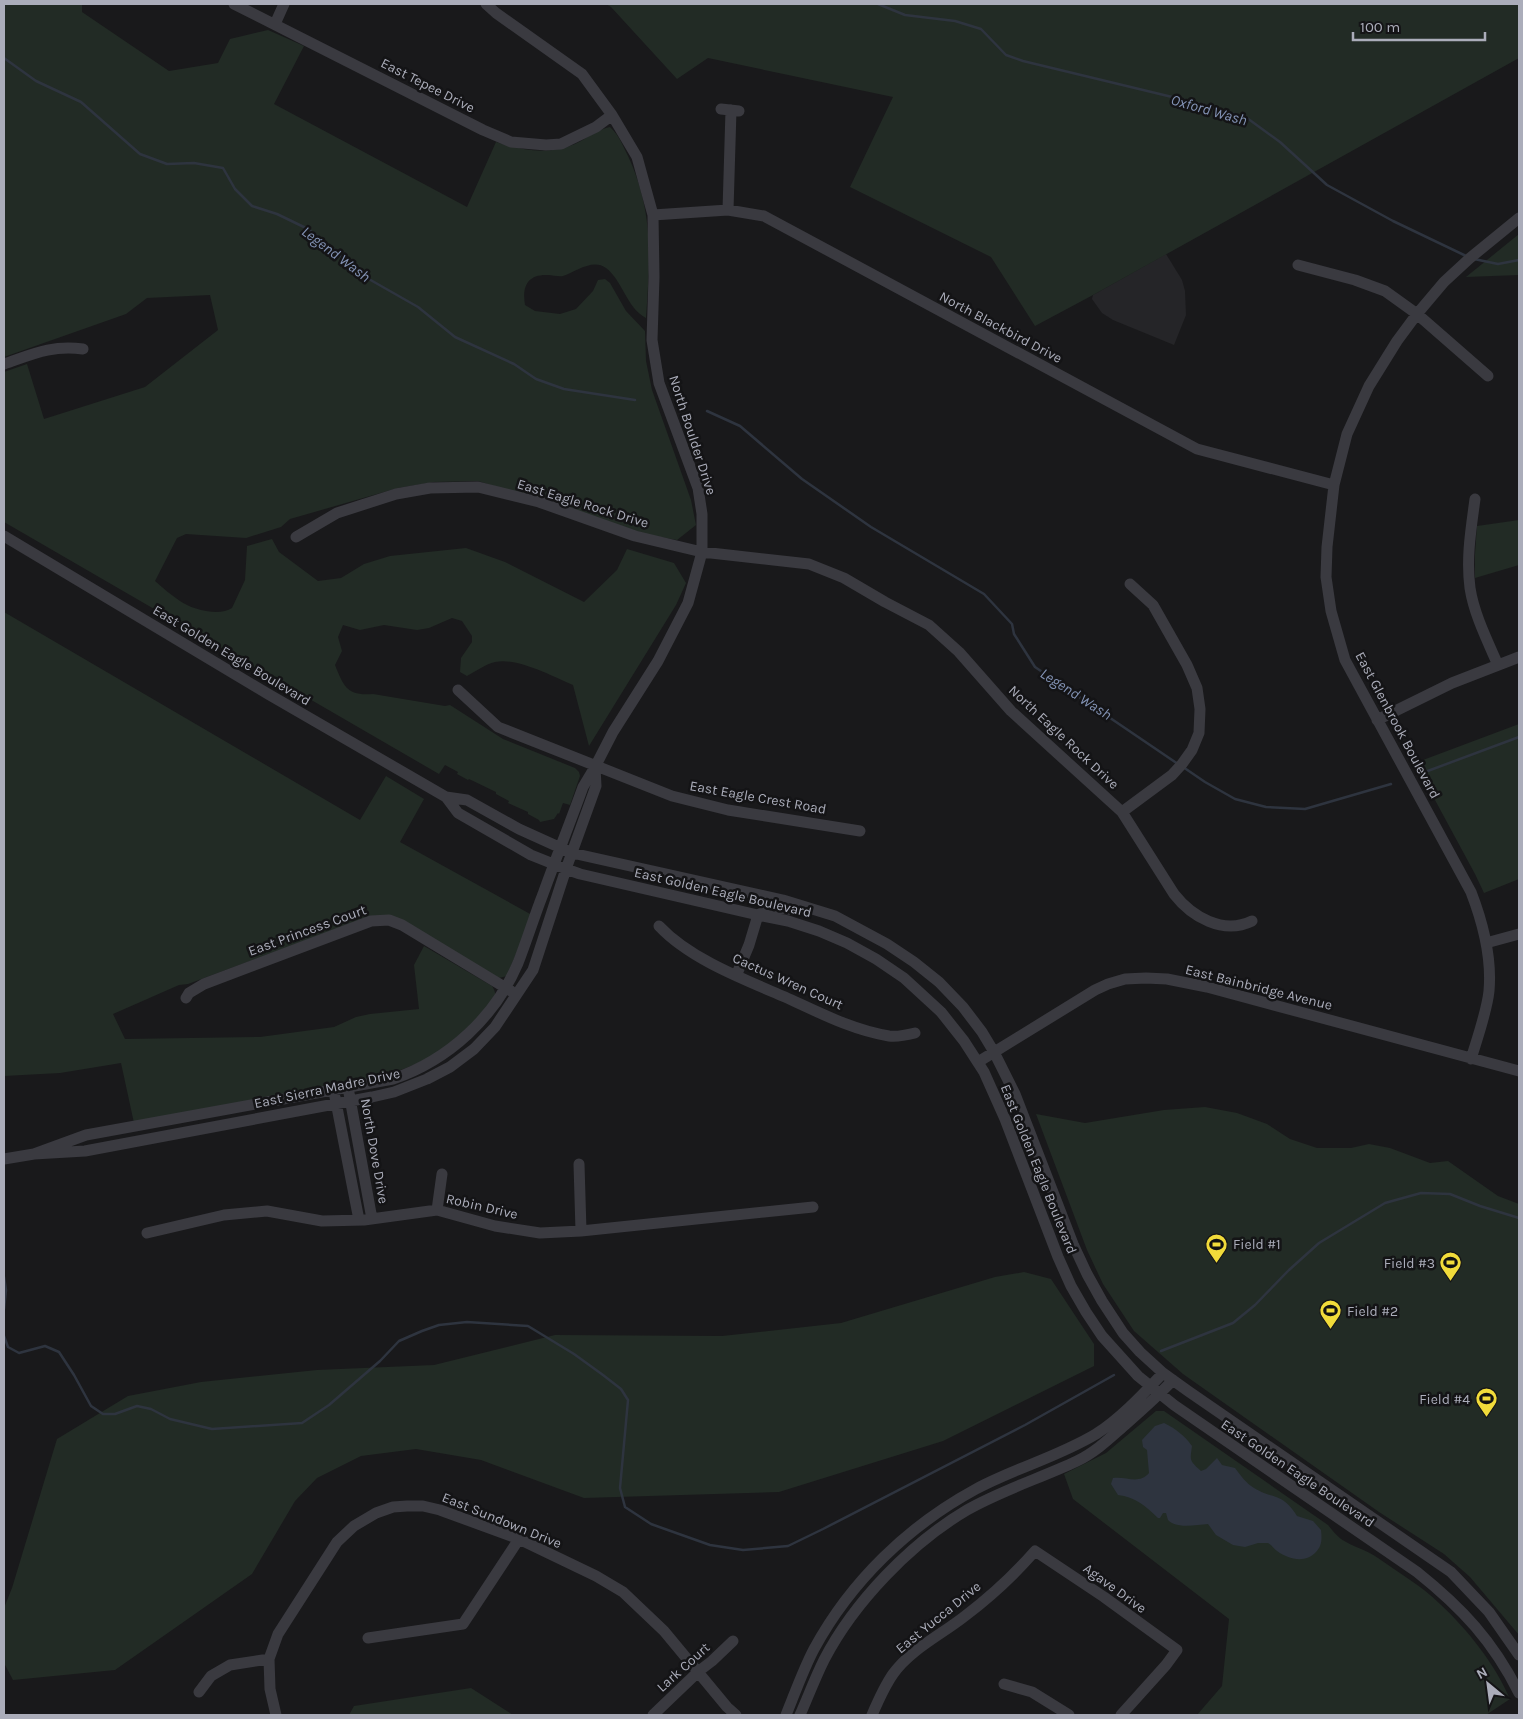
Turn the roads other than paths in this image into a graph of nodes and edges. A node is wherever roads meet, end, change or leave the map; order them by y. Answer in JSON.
{"nodes":[{"id":1,"x":234,"y":4,"type":"edge"},
{"id":2,"x":284,"y":4,"type":"edge"},
{"id":3,"x":486,"y":4,"type":"edge"},
{"id":4,"x":275,"y":24,"type":"junction"},
{"id":5,"x":730,"y":110,"type":"dead end"},
{"id":6,"x":612,"y":115,"type":"junction"},
{"id":7,"x":728,"y":210,"type":"junction"},
{"id":8,"x":653,"y":215,"type":"junction"},
{"id":9,"x":1519,"y":218,"type":"edge"},
{"id":10,"x":1298,"y":265,"type":"dead end"},
{"id":11,"x":1417,"y":314,"type":"junction"},
{"id":12,"x":83,"y":349,"type":"dead end"},
{"id":13,"x":4,"y":364,"type":"edge"},
{"id":14,"x":1488,"y":376,"type":"dead end"},
{"id":15,"x":1334,"y":485,"type":"junction"},
{"id":16,"x":1475,"y":499,"type":"dead end"},
{"id":17,"x":4,"y":536,"type":"edge"},
{"id":18,"x":296,"y":537,"type":"dead end"},
{"id":19,"x":702,"y":552,"type":"junction"},
{"id":20,"x":809,"y":564,"type":"joint"},
{"id":21,"x":1130,"y":584,"type":"dead end"},
{"id":22,"x":1519,"y":657,"type":"edge"},
{"id":23,"x":1498,"y":665,"type":"junction"},
{"id":24,"x":458,"y":690,"type":"dead end"},
{"id":25,"x":1377,"y":720,"type":"junction"},
{"id":26,"x":595,"y":767,"type":"junction"},
{"id":27,"x":446,"y":797,"type":"junction"},
{"id":28,"x":1122,"y":812,"type":"junction"},
{"id":29,"x":860,"y":831,"type":"dead end"},
{"id":30,"x":561,"y":847,"type":"junction"},
{"id":31,"x":572,"y":852,"type":"junction"},
{"id":32,"x":554,"y":863,"type":"junction"},
{"id":33,"x":566,"y":869,"type":"junction"},
{"id":34,"x":758,"y":915,"type":"junction"},
{"id":35,"x":835,"y":916,"type":"junction"},
{"id":36,"x":1252,"y":921,"type":"dead end"},
{"id":37,"x":658,"y":926,"type":"dead end"},
{"id":38,"x":1519,"y":934,"type":"edge"},
{"id":39,"x":1486,"y":943,"type":"junction"},
{"id":40,"x":736,"y":976,"type":"junction"},
{"id":41,"x":504,"y":988,"type":"junction"},
{"id":42,"x":517,"y":994,"type":"junction"},
{"id":43,"x":186,"y":998,"type":"dead end"},
{"id":44,"x":915,"y":1033,"type":"dead end"},
{"id":45,"x":994,"y":1052,"type":"junction"},
{"id":46,"x":1471,"y":1059,"type":"junction"},
{"id":47,"x":978,"y":1062,"type":"junction"},
{"id":48,"x":1519,"y":1071,"type":"edge"},
{"id":49,"x":348,"y":1087,"type":"junction"},
{"id":50,"x":333,"y":1090,"type":"junction"},
{"id":51,"x":351,"y":1101,"type":"junction"},
{"id":52,"x":336,"y":1104,"type":"junction"},
{"id":53,"x":34,"y":1154,"type":"junction"},
{"id":54,"x":4,"y":1159,"type":"edge"},
{"id":55,"x":579,"y":1164,"type":"dead end"},
{"id":56,"x":442,"y":1174,"type":"dead end"},
{"id":57,"x":813,"y":1207,"type":"dead end"},
{"id":58,"x":437,"y":1210,"type":"junction"},
{"id":59,"x":372,"y":1219,"type":"junction"},
{"id":60,"x":359,"y":1220,"type":"junction"},
{"id":61,"x":581,"y":1231,"type":"junction"},
{"id":62,"x":148,"y":1233,"type":"dead end"},
{"id":63,"x":1163,"y":1373,"type":"junction"},
{"id":64,"x":1173,"y":1380,"type":"junction"},
{"id":65,"x":1150,"y":1386,"type":"junction"},
{"id":66,"x":1160,"y":1394,"type":"junction"},
{"id":67,"x":519,"y":1539,"type":"junction"},
{"id":68,"x":1035,"y":1551,"type":"joint"},
{"id":69,"x":368,"y":1638,"type":"dead end"},
{"id":70,"x":734,"y":1641,"type":"dead end"},
{"id":71,"x":1519,"y":1655,"type":"edge"},
{"id":72,"x":269,"y":1659,"type":"junction"},
{"id":73,"x":699,"y":1670,"type":"junction"},
{"id":74,"x":1004,"y":1684,"type":"dead end"},
{"id":75,"x":199,"y":1692,"type":"dead end"},
{"id":76,"x":1519,"y":1693,"type":"edge"},
{"id":77,"x":276,"y":1715,"type":"edge"},
{"id":78,"x":653,"y":1715,"type":"edge"},
{"id":79,"x":736,"y":1715,"type":"edge"},
{"id":80,"x":786,"y":1715,"type":"edge"},
{"id":81,"x":800,"y":1715,"type":"edge"},
{"id":82,"x":872,"y":1715,"type":"edge"},
{"id":83,"x":1069,"y":1715,"type":"edge"},
{"id":84,"x":1121,"y":1715,"type":"edge"}],
"edges":[{"from":1,"to":4,"type":"street","name":"East Tepee Drive"},
{"from":2,"to":4,"type":"street"},
{"from":3,"to":6,"type":"street","name":"North Boulder Drive"},
{"from":4,"to":6,"type":"street","name":"East Tepee Drive"},
{"from":5,"to":7,"type":"street"},
{"from":6,"to":8,"type":"street","name":"North Boulder Drive"},
{"from":7,"to":8,"type":"street","name":"North Blackbird Drive"},
{"from":7,"to":15,"type":"street","name":"North Blackbird Drive"},
{"from":8,"to":19,"type":"street","name":"North Boulder Drive"},
{"from":9,"to":11,"type":"street","name":"East Glenbrook Boulevard"},
{"from":10,"to":11,"type":"street"},
{"from":11,"to":14,"type":"street"},
{"from":11,"to":15,"type":"street","name":"East Glenbrook Boulevard"},
{"from":12,"to":13,"type":"street"},
{"from":15,"to":25,"type":"street","name":"East Glenbrook Boulevard"},
{"from":16,"to":23,"type":"street"},
{"from":17,"to":27,"type":"street","name":"East Golden Eagle Boulevard"},
{"from":18,"to":19,"type":"street","name":"East Eagle Rock Drive"},
{"from":19,"to":20,"type":"street","name":"East Eagle Rock Drive"},
{"from":19,"to":26,"type":"street","name":"North Boulder Drive"},
{"from":20,"to":28,"type":"street","name":"North Eagle Rock Drive"},
{"from":21,"to":28,"type":"street"},
{"from":22,"to":23,"type":"street"},
{"from":23,"to":25,"type":"street"},
{"from":24,"to":26,"type":"street","name":"East Eagle Crest Road"},
{"from":25,"to":39,"type":"street","name":"East Glenbrook Boulevard"},
{"from":26,"to":29,"type":"street","name":"East Eagle Crest Road"},
{"from":26,"to":30,"type":"street","name":"North Boulder Drive"},
{"from":26,"to":31,"type":"street","name":"North Boulder Drive"},
{"from":27,"to":30,"type":"street","name":"East Golden Eagle Boulevard"},
{"from":27,"to":32,"type":"street","name":"East Golden Eagle Boulevard"},
{"from":28,"to":36,"type":"street","name":"North Eagle Rock Drive"},
{"from":30,"to":31,"type":"street","name":"East Golden Eagle Boulevard"},
{"from":30,"to":32,"type":"street","name":"North Boulder Drive"},
{"from":31,"to":33,"type":"street","name":"North Boulder Drive"},
{"from":31,"to":35,"type":"street","name":"East Golden Eagle Boulevard"},
{"from":32,"to":33,"type":"street","name":"East Golden Eagle Boulevard"},
{"from":32,"to":41,"type":"street","name":"East Sierra Madre Drive"},
{"from":33,"to":34,"type":"street","name":"East Golden Eagle Boulevard"},
{"from":33,"to":42,"type":"street","name":"East Sierra Madre Drive"},
{"from":34,"to":35,"type":"street"},
{"from":34,"to":40,"type":"street"},
{"from":34,"to":47,"type":"street","name":"East Golden Eagle Boulevard"},
{"from":35,"to":45,"type":"street","name":"East Golden Eagle Boulevard"},
{"from":37,"to":40,"type":"street","name":"Cactus Wren Court"},
{"from":38,"to":39,"type":"street"},
{"from":39,"to":46,"type":"street","name":"East Glenbrook Boulevard"},
{"from":40,"to":44,"type":"street","name":"Cactus Wren Court"},
{"from":41,"to":42,"type":"street","name":"East Princess Court"},
{"from":41,"to":43,"type":"street","name":"East Princess Court"},
{"from":41,"to":49,"type":"street","name":"East Sierra Madre Drive"},
{"from":42,"to":51,"type":"street","name":"East Sierra Madre Drive"},
{"from":45,"to":46,"type":"street","name":"East Bainbridge Avenue"},
{"from":45,"to":47,"type":"street","name":"East Bainbridge Avenue"},
{"from":45,"to":63,"type":"street","name":"East Golden Eagle Boulevard"},
{"from":46,"to":48,"type":"street","name":"East Bainbridge Avenue"},
{"from":47,"to":65,"type":"street","name":"East Golden Eagle Boulevard"},
{"from":49,"to":50,"type":"street","name":"East Sierra Madre Drive"},
{"from":49,"to":51,"type":"street","name":"North Dove Drive"},
{"from":50,"to":52,"type":"street","name":"North Dove Drive"},
{"from":50,"to":53,"type":"street","name":"East Sierra Madre Drive"},
{"from":51,"to":52,"type":"street","name":"East Sierra Madre Drive"},
{"from":51,"to":59,"type":"street","name":"North Dove Drive"},
{"from":52,"to":53,"type":"street","name":"East Sierra Madre Drive"},
{"from":52,"to":60,"type":"street","name":"North Dove Drive"},
{"from":53,"to":54,"type":"street","name":"East Sierra Madre Drive"},
{"from":55,"to":61,"type":"street"},
{"from":56,"to":58,"type":"street"},
{"from":57,"to":61,"type":"street","name":"Robin Drive"},
{"from":58,"to":59,"type":"street","name":"Robin Drive"},
{"from":58,"to":61,"type":"street","name":"Robin Drive"},
{"from":59,"to":60,"type":"street","name":"Robin Drive"},
{"from":60,"to":62,"type":"street","name":"Robin Drive"},
{"from":63,"to":64,"type":"street","name":"East Golden Eagle Boulevard"},
{"from":63,"to":65,"type":"street"},
{"from":64,"to":66,"type":"street"},
{"from":64,"to":71,"type":"street","name":"East Golden Eagle Boulevard"},
{"from":65,"to":66,"type":"street","name":"East Golden Eagle Boulevard"},
{"from":65,"to":80,"type":"street"},
{"from":66,"to":76,"type":"street","name":"East Golden Eagle Boulevard"},
{"from":66,"to":81,"type":"street"},
{"from":67,"to":69,"type":"street"},
{"from":67,"to":72,"type":"street","name":"East Sundown Drive"},
{"from":67,"to":73,"type":"street","name":"East Sundown Drive"},
{"from":68,"to":82,"type":"street","name":"East Yucca Drive"},
{"from":68,"to":84,"type":"street","name":"Agave Drive"},
{"from":70,"to":73,"type":"street","name":"Lark Court"},
{"from":72,"to":75,"type":"street"},
{"from":72,"to":77,"type":"street","name":"East Sundown Drive"},
{"from":73,"to":78,"type":"street","name":"Lark Court"},
{"from":73,"to":79,"type":"street","name":"East Sundown Drive"},
{"from":74,"to":83,"type":"street"}]}
